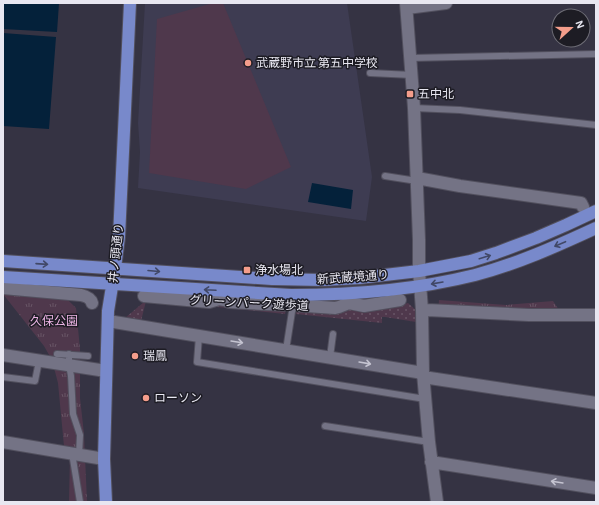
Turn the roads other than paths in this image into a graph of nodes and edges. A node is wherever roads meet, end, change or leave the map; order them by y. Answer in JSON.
{"nodes":[{"id":1,"x":130,"y":3,"type":"edge"},
{"id":2,"x":446,"y":3,"type":"edge"},
{"id":3,"x":406,"y":6,"type":"edge"},
{"id":4,"x":596,"y":54,"type":"edge"},
{"id":5,"x":411,"y":58,"type":"junction"},
{"id":6,"x":370,"y":73,"type":"dead end"},
{"id":7,"x":412,"y":75,"type":"junction"},
{"id":8,"x":414,"y":108,"type":"junction"},
{"id":9,"x":596,"y":125,"type":"edge"},
{"id":10,"x":385,"y":176,"type":"dead end"},
{"id":11,"x":417,"y":180,"type":"junction"},
{"id":12,"x":583,"y":207,"type":"dead end"},
{"id":13,"x":596,"y":211,"type":"edge"},
{"id":14,"x":596,"y":228,"type":"edge"},
{"id":15,"x":3,"y":261,"type":"edge"},
{"id":16,"x":116,"y":268,"type":"junction"},
{"id":17,"x":419,"y":271,"type":"junction"},
{"id":18,"x":3,"y":277,"type":"edge"},
{"id":19,"x":112,"y":284,"type":"junction"},
{"id":20,"x":421,"y":285,"type":"junction"},
{"id":21,"x":3,"y":288,"type":"edge"},
{"id":22,"x":144,"y":296,"type":"dead end"},
{"id":23,"x":400,"y":300,"type":"dead end"},
{"id":24,"x":92,"y":303,"type":"dead end"},
{"id":25,"x":293,"y":305,"type":"junction"},
{"id":26,"x":427,"y":310,"type":"dead end"},
{"id":27,"x":596,"y":316,"type":"edge"},
{"id":28,"x":108,"y":321,"type":"junction"},
{"id":29,"x":333,"y":334,"type":"dead end"},
{"id":30,"x":198,"y":336,"type":"junction"},
{"id":31,"x":286,"y":350,"type":"junction"},
{"id":32,"x":57,"y":354,"type":"dead end"},
{"id":33,"x":3,"y":355,"type":"edge"},
{"id":34,"x":88,"y":356,"type":"dead end"},
{"id":35,"x":330,"y":357,"type":"junction"},
{"id":36,"x":69,"y":360,"type":"junction"},
{"id":37,"x":39,"y":361,"type":"junction"},
{"id":38,"x":106,"y":371,"type":"junction"},
{"id":39,"x":423,"y":375,"type":"junction"},
{"id":40,"x":3,"y":377,"type":"edge"},
{"id":41,"x":425,"y":399,"type":"junction"},
{"id":42,"x":596,"y":403,"type":"edge"},
{"id":43,"x":325,"y":426,"type":"dead end"},
{"id":44,"x":3,"y":442,"type":"edge"},
{"id":45,"x":429,"y":442,"type":"junction"},
{"id":46,"x":76,"y":454,"type":"junction"},
{"id":47,"x":104,"y":459,"type":"junction"},
{"id":48,"x":431,"y":462,"type":"junction"},
{"id":49,"x":596,"y":488,"type":"edge"},
{"id":50,"x":80,"y":502,"type":"edge"},
{"id":51,"x":106,"y":502,"type":"edge"},
{"id":52,"x":437,"y":502,"type":"edge"}],
"edges":[{"from":1,"to":16,"type":"main road","name":"井ノ頭通り"},
{"from":2,"to":3,"type":"street"},
{"from":3,"to":5,"type":"street"},
{"from":4,"to":5,"type":"lane"},
{"from":5,"to":7,"type":"street"},
{"from":6,"to":7,"type":"lane"},
{"from":7,"to":8,"type":"street"},
{"from":8,"to":9,"type":"lane"},
{"from":8,"to":11,"type":"street"},
{"from":10,"to":11,"type":"lane"},
{"from":11,"to":12,"type":"street"},
{"from":11,"to":17,"type":"street"},
{"from":17,"to":13,"type":"main road","name":"新武蔵境通り","one_way":true},
{"from":14,"to":20,"type":"main road","name":"新武蔵境通り","one_way":true},
{"from":15,"to":16,"type":"main road","name":"新武蔵境通り","one_way":true},
{"from":16,"to":17,"type":"main road","name":"新武蔵境通り","one_way":true},
{"from":16,"to":19,"type":"main road","name":"井ノ頭通り"},
{"from":17,"to":20,"type":"street"},
{"from":18,"to":19,"type":"main road","name":"新武蔵境通り"},
{"from":20,"to":19,"type":"main road","name":"新武蔵境通り","one_way":true},
{"from":19,"to":28,"type":"main road","name":"井ノ頭通り"},
{"from":20,"to":39,"type":"street"},
{"from":21,"to":24,"type":"street"},
{"from":22,"to":25,"type":"street","name":"グリーンパーク遊歩道"},
{"from":23,"to":25,"type":"street","name":"グリーンパーク遊歩道"},
{"from":25,"to":31,"type":"lane"},
{"from":26,"to":27,"type":"street"},
{"from":28,"to":30,"type":"street"},
{"from":28,"to":38,"type":"main road","name":"井ノ頭通り"},
{"from":29,"to":35,"type":"lane"},
{"from":30,"to":31,"type":"street","one_way":true},
{"from":30,"to":41,"type":"lane"},
{"from":31,"to":35,"type":"street"},
{"from":32,"to":36,"type":"lane"},
{"from":33,"to":37,"type":"street"},
{"from":34,"to":36,"type":"lane"},
{"from":35,"to":39,"type":"street","one_way":true},
{"from":36,"to":37,"type":"street"},
{"from":36,"to":38,"type":"street"},
{"from":36,"to":46,"type":"lane"},
{"from":37,"to":40,"type":"lane"},
{"from":38,"to":47,"type":"main road","name":"井ノ頭通り"},
{"from":39,"to":41,"type":"street"},
{"from":39,"to":42,"type":"street"},
{"from":41,"to":45,"type":"street"},
{"from":43,"to":45,"type":"lane"},
{"from":44,"to":46,"type":"street"},
{"from":45,"to":48,"type":"street"},
{"from":46,"to":47,"type":"street"},
{"from":46,"to":50,"type":"lane"},
{"from":47,"to":51,"type":"main road","name":"井ノ頭通り"},
{"from":49,"to":48,"type":"street","one_way":true},
{"from":48,"to":52,"type":"street"}]}
